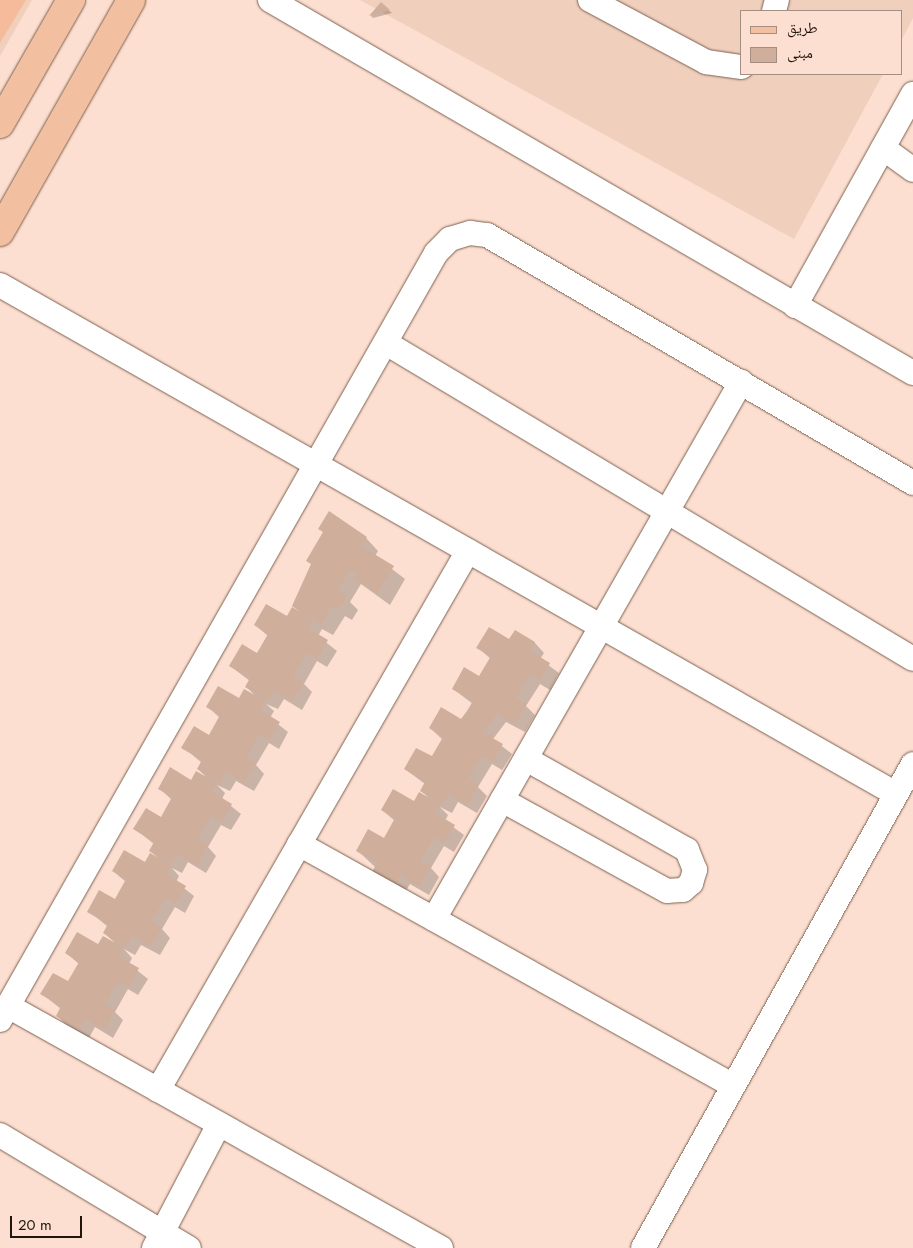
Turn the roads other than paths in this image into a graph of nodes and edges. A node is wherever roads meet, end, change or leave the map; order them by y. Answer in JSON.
{"nodes":[{"id":1,"x":71,"y":0,"type":"edge"},
{"id":2,"x":131,"y":0,"type":"edge"},
{"id":3,"x":270,"y":0,"type":"edge"},
{"id":4,"x":590,"y":0,"type":"edge"},
{"id":5,"x":740,"y":66,"type":"edge"},
{"id":6,"x":913,"y":94,"type":"edge"},
{"id":7,"x":0,"y":124,"type":"edge"},
{"id":8,"x":883,"y":148,"type":"junction"},
{"id":9,"x":913,"y":170,"type":"edge"},
{"id":10,"x":0,"y":232,"type":"edge"},
{"id":11,"x":0,"y":285,"type":"edge"},
{"id":12,"x":795,"y":306,"type":"junction"},
{"id":13,"x":386,"y":343,"type":"junction"},
{"id":14,"x":913,"y":373,"type":"edge"},
{"id":15,"x":741,"y":382,"type":"junction"},
{"id":16,"x":318,"y":465,"type":"junction"},
{"id":17,"x":913,"y":483,"type":"edge"},
{"id":18,"x":667,"y":511,"type":"junction"},
{"id":19,"x":468,"y":551,"type":"junction"},
{"id":20,"x":601,"y":627,"type":"junction"},
{"id":21,"x":913,"y":659,"type":"edge"},
{"id":22,"x":526,"y":759,"type":"junction"},
{"id":23,"x":913,"y":764,"type":"edge"},
{"id":24,"x":896,"y":794,"type":"junction"},
{"id":25,"x":502,"y":800,"type":"junction"},
{"id":26,"x":298,"y":844,"type":"junction"},
{"id":27,"x":434,"y":919,"type":"junction"},
{"id":28,"x":4,"y":1013,"type":"edge"},
{"id":29,"x":733,"y":1086,"type":"junction"},
{"id":30,"x":158,"y":1090,"type":"junction"},
{"id":31,"x":220,"y":1124,"type":"junction"},
{"id":32,"x":0,"y":1135,"type":"edge"},
{"id":33,"x":158,"y":1240,"type":"edge"},
{"id":34,"x":189,"y":1248,"type":"edge"},
{"id":35,"x":441,"y":1248,"type":"edge"},
{"id":36,"x":643,"y":1248,"type":"edge"}],
"edges":[{"from":1,"to":7,"type":"main road"},
{"from":2,"to":10,"type":"main road"},
{"from":3,"to":12,"type":"street"},
{"from":4,"to":5,"type":"street"},
{"from":6,"to":8,"type":"street"},
{"from":8,"to":9,"type":"street"},
{"from":8,"to":12,"type":"street"},
{"from":11,"to":16,"type":"street"},
{"from":12,"to":14,"type":"street"},
{"from":13,"to":15,"type":"street"},
{"from":13,"to":16,"type":"street"},
{"from":13,"to":18,"type":"street"},
{"from":15,"to":17,"type":"street"},
{"from":15,"to":18,"type":"street"},
{"from":16,"to":19,"type":"street"},
{"from":16,"to":28,"type":"street"},
{"from":18,"to":20,"type":"street"},
{"from":18,"to":21,"type":"street"},
{"from":19,"to":20,"type":"street"},
{"from":19,"to":26,"type":"street"},
{"from":20,"to":22,"type":"street"},
{"from":20,"to":24,"type":"street"},
{"from":22,"to":25,"type":"street"},
{"from":22,"to":25,"type":"street"},
{"from":23,"to":24,"type":"street"},
{"from":24,"to":29,"type":"street"},
{"from":25,"to":27,"type":"street"},
{"from":26,"to":27,"type":"street"},
{"from":26,"to":30,"type":"street"},
{"from":27,"to":29,"type":"street"},
{"from":28,"to":30,"type":"street"},
{"from":29,"to":36,"type":"street"},
{"from":30,"to":31,"type":"street"},
{"from":31,"to":33,"type":"street"},
{"from":31,"to":35,"type":"street"},
{"from":32,"to":33,"type":"street"},
{"from":33,"to":34,"type":"street"}]}
